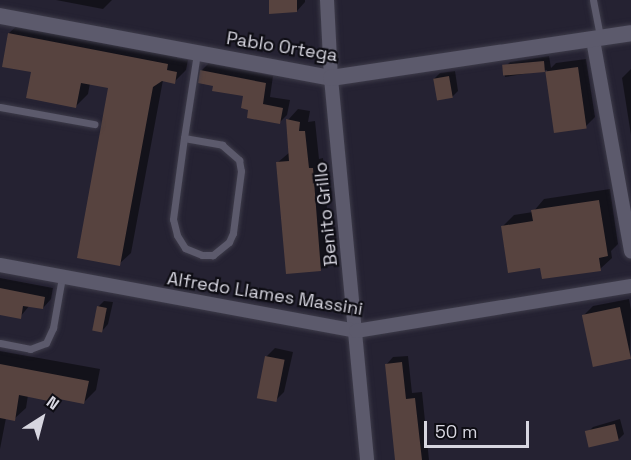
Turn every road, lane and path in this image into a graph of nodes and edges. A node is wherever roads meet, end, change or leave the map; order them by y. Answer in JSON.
{"nodes":[{"id":1,"x":327,"y":0,"type":"edge"},
{"id":2,"x":593,"y":0,"type":"edge"},
{"id":3,"x":0,"y":16,"type":"edge"},
{"id":4,"x":631,"y":33,"type":"edge"},
{"id":5,"x":597,"y":39,"type":"junction"},
{"id":6,"x":197,"y":53,"type":"junction"},
{"id":7,"x":331,"y":78,"type":"junction"},
{"id":8,"x":0,"y":107,"type":"edge"},
{"id":9,"x":94,"y":124,"type":"dead end"},
{"id":10,"x":184,"y":138,"type":"junction"},
{"id":11,"x":631,"y":252,"type":"edge"},
{"id":12,"x":0,"y":265,"type":"edge"},
{"id":13,"x":62,"y":277,"type":"junction"},
{"id":14,"x":631,"y":286,"type":"edge"},
{"id":15,"x":356,"y":331,"type":"junction"},
{"id":16,"x":0,"y":343,"type":"edge"},
{"id":17,"x":367,"y":460,"type":"edge"}],
"edges":[{"from":1,"to":7,"type":"street","name":"Benito Grillo"},
{"from":2,"to":5,"type":"lane"},
{"from":3,"to":6,"type":"street","name":"Pablo Ortega"},
{"from":4,"to":5,"type":"street","name":"Pablo Ortega"},
{"from":5,"to":7,"type":"street","name":"Pablo Ortega"},
{"from":5,"to":11,"type":"street"},
{"from":6,"to":7,"type":"street","name":"Pablo Ortega"},
{"from":6,"to":10,"type":"lane"},
{"from":7,"to":15,"type":"street","name":"Benito Grillo"},
{"from":8,"to":9,"type":"lane"},
{"from":10,"to":10,"type":"lane"},
{"from":12,"to":13,"type":"street","name":"Alfredo Llames Massini"},
{"from":13,"to":15,"type":"street","name":"Alfredo Llames Massini"},
{"from":13,"to":16,"type":"lane"},
{"from":14,"to":15,"type":"street","name":"Alfredo Llames Massini"},
{"from":15,"to":17,"type":"street","name":"Benito Grillo"}]}
